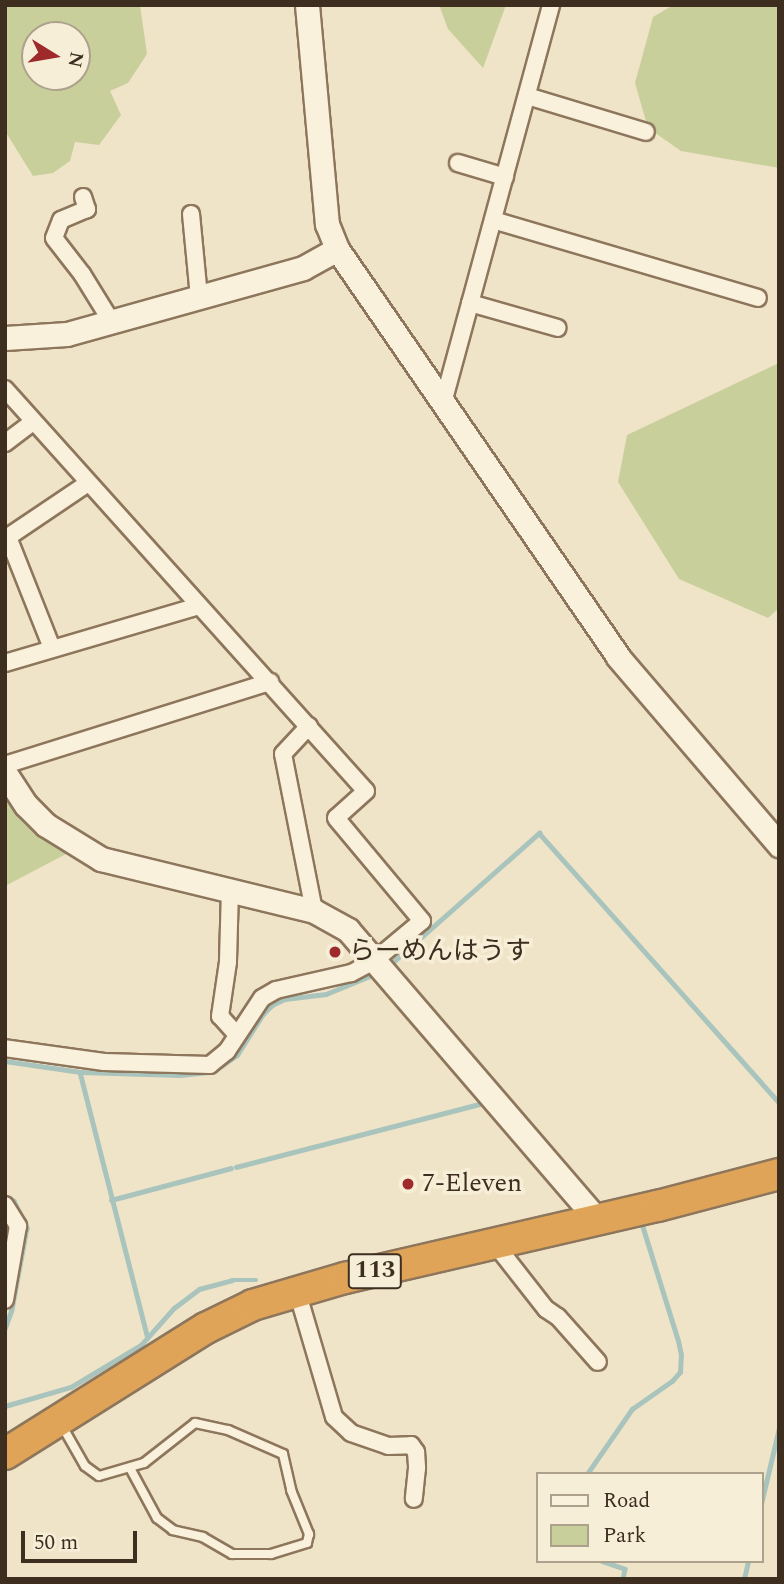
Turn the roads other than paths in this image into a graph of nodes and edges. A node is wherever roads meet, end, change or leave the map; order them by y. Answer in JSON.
{"nodes":[{"id":1,"x":307,"y":5,"type":"edge"},
{"id":2,"x":551,"y":5,"type":"edge"},
{"id":3,"x":527,"y":96,"type":"junction"},
{"id":4,"x":646,"y":132,"type":"dead end"},
{"id":5,"x":458,"y":163,"type":"dead end"},
{"id":6,"x":505,"y":177,"type":"junction"},
{"id":7,"x":83,"y":197,"type":"dead end"},
{"id":8,"x":191,"y":214,"type":"dead end"},
{"id":9,"x":493,"y":220,"type":"junction"},
{"id":10,"x":337,"y":249,"type":"junction"},
{"id":11,"x":199,"y":297,"type":"junction"},
{"id":12,"x":758,"y":298,"type":"dead end"},
{"id":13,"x":470,"y":303,"type":"junction"},
{"id":14,"x":111,"y":321,"type":"junction"},
{"id":15,"x":558,"y":328,"type":"dead end"},
{"id":16,"x":5,"y":338,"type":"edge"},
{"id":17,"x":5,"y":389,"type":"edge"},
{"id":18,"x":443,"y":403,"type":"junction"},
{"id":19,"x":33,"y":422,"type":"junction"},
{"id":20,"x":5,"y":443,"type":"edge"},
{"id":21,"x":88,"y":483,"type":"junction"},
{"id":22,"x":7,"y":538,"type":"edge"},
{"id":23,"x":199,"y":606,"type":"junction"},
{"id":24,"x":52,"y":649,"type":"junction"},
{"id":25,"x":5,"y":663,"type":"edge"},
{"id":26,"x":270,"y":682,"type":"junction"},
{"id":27,"x":309,"y":726,"type":"junction"},
{"id":28,"x":5,"y":765,"type":"edge"},
{"id":29,"x":5,"y":773,"type":"edge"},
{"id":30,"x":779,"y":845,"type":"edge"},
{"id":31,"x":230,"y":889,"type":"junction"},
{"id":32,"x":314,"y":911,"type":"junction"},
{"id":33,"x":374,"y":961,"type":"junction"},
{"id":34,"x":237,"y":1035,"type":"junction"},
{"id":35,"x":5,"y":1048,"type":"edge"},
{"id":36,"x":779,"y":1174,"type":"edge"},
{"id":37,"x":5,"y":1205,"type":"edge"},
{"id":38,"x":597,"y":1220,"type":"junction"},
{"id":39,"x":495,"y":1244,"type":"junction"},
{"id":40,"x":297,"y":1291,"type":"junction"},
{"id":41,"x":5,"y":1300,"type":"edge"},
{"id":42,"x":598,"y":1362,"type":"dead end"},
{"id":43,"x":58,"y":1419,"type":"junction"},
{"id":44,"x":5,"y":1454,"type":"edge"},
{"id":45,"x":130,"y":1468,"type":"junction"},
{"id":46,"x":414,"y":1499,"type":"dead end"}],
"edges":[{"from":1,"to":10,"type":"street"},
{"from":2,"to":3,"type":"street"},
{"from":3,"to":4,"type":"street"},
{"from":3,"to":6,"type":"street"},
{"from":5,"to":6,"type":"street"},
{"from":6,"to":9,"type":"street"},
{"from":7,"to":14,"type":"street"},
{"from":8,"to":11,"type":"street"},
{"from":9,"to":12,"type":"street"},
{"from":9,"to":13,"type":"street"},
{"from":10,"to":11,"type":"street"},
{"from":10,"to":18,"type":"street"},
{"from":11,"to":14,"type":"street"},
{"from":13,"to":15,"type":"street"},
{"from":13,"to":18,"type":"street"},
{"from":14,"to":16,"type":"street"},
{"from":17,"to":19,"type":"street"},
{"from":18,"to":30,"type":"street"},
{"from":19,"to":20,"type":"street"},
{"from":19,"to":21,"type":"street"},
{"from":21,"to":22,"type":"street"},
{"from":21,"to":23,"type":"street"},
{"from":22,"to":24,"type":"street"},
{"from":23,"to":24,"type":"street"},
{"from":23,"to":26,"type":"street"},
{"from":24,"to":25,"type":"street"},
{"from":26,"to":27,"type":"street"},
{"from":26,"to":28,"type":"street"},
{"from":27,"to":32,"type":"street"},
{"from":27,"to":33,"type":"street"},
{"from":29,"to":31,"type":"street"},
{"from":31,"to":32,"type":"street"},
{"from":31,"to":34,"type":"street"},
{"from":32,"to":33,"type":"street"},
{"from":33,"to":34,"type":"street"},
{"from":33,"to":38,"type":"street"},
{"from":34,"to":35,"type":"street"},
{"from":36,"to":38,"type":"highway","number":"113"},
{"from":37,"to":41,"type":"street"},
{"from":38,"to":39,"type":"highway","number":"113"},
{"from":39,"to":40,"type":"highway","number":"113"},
{"from":39,"to":42,"type":"street"},
{"from":40,"to":43,"type":"highway","number":"113"},
{"from":40,"to":46,"type":"street"},
{"from":43,"to":44,"type":"highway","number":"113"},
{"from":43,"to":45,"type":"lane"},
{"from":45,"to":45,"type":"lane"}]}
